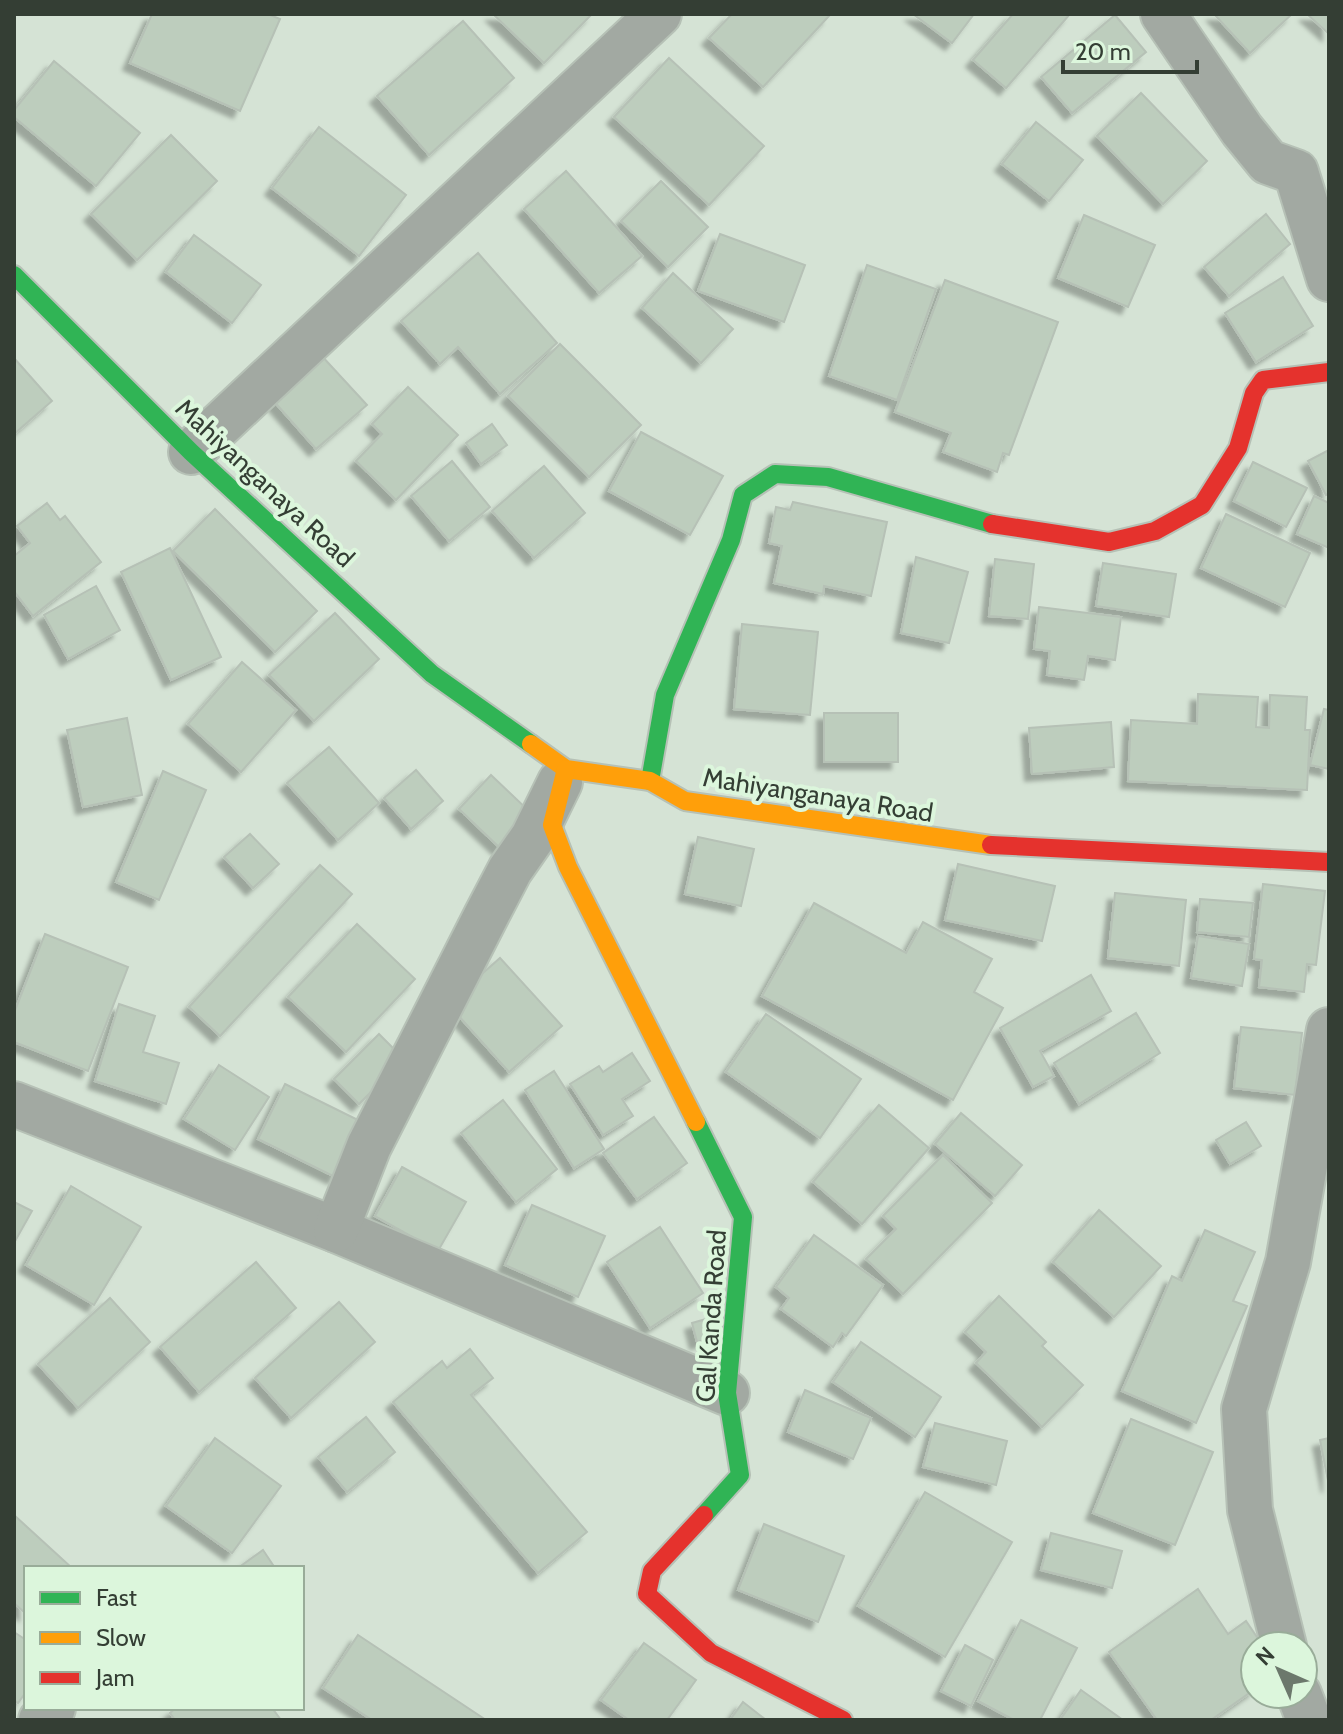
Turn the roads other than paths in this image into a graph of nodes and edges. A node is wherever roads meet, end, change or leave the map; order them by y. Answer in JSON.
{"nodes":[{"id":1,"x":659,"y":14,"type":"edge"},
{"id":2,"x":1163,"y":14,"type":"edge"},
{"id":3,"x":14,"y":275,"type":"edge"},
{"id":4,"x":1329,"y":279,"type":"edge"},
{"id":5,"x":1329,"y":372,"type":"edge"},
{"id":6,"x":191,"y":452,"type":"junction"},
{"id":7,"x":566,"y":769,"type":"junction"},
{"id":8,"x":650,"y":781,"type":"junction"},
{"id":9,"x":1329,"y":862,"type":"edge"},
{"id":10,"x":1329,"y":1030,"type":"edge"},
{"id":11,"x":14,"y":1104,"type":"edge"},
{"id":12,"x":336,"y":1230,"type":"junction"},
{"id":13,"x":727,"y":1393,"type":"junction"},
{"id":14,"x":1280,"y":1630,"type":"edge"},
{"id":15,"x":843,"y":1720,"type":"edge"}],
"edges":[{"from":1,"to":6,"type":"street"},
{"from":2,"to":4,"type":"street"},
{"from":3,"to":6,"type":"street","name":"Mahiyanganaya Road"},
{"from":5,"to":8,"type":"street"},
{"from":6,"to":7,"type":"street","name":"Mahiyanganaya Road"},
{"from":7,"to":8,"type":"street","name":"Mahiyanganaya Road"},
{"from":7,"to":12,"type":"street"},
{"from":7,"to":13,"type":"street","name":"Gal Kanda Road"},
{"from":8,"to":9,"type":"street","name":"Mahiyanganaya Road"},
{"from":10,"to":14,"type":"street"},
{"from":11,"to":12,"type":"street"},
{"from":12,"to":13,"type":"street"},
{"from":13,"to":15,"type":"street","name":"Gal Kanda Road"}]}
